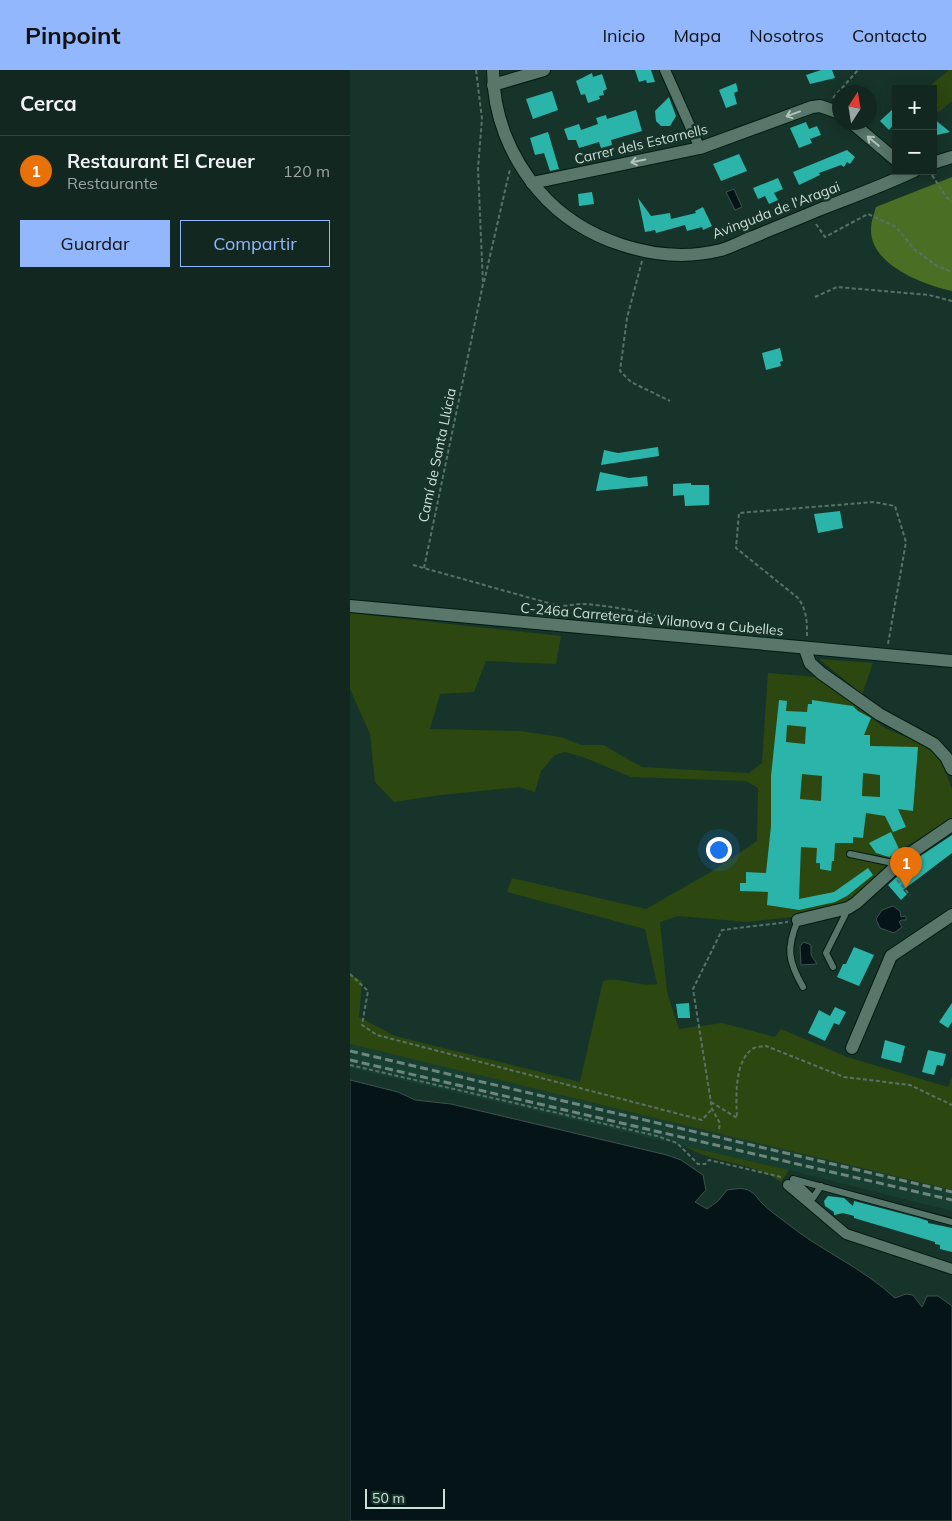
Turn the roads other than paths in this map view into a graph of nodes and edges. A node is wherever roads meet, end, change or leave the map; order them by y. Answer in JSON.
{"nodes":[{"id":1,"x":493,"y":70,"type":"edge"},
{"id":2,"x":544,"y":70,"type":"edge"},
{"id":3,"x":665,"y":70,"type":"edge"},
{"id":4,"x":493,"y":85,"type":"junction"},
{"id":5,"x":832,"y":110,"type":"edge"},
{"id":6,"x":860,"y":130,"type":"edge"},
{"id":7,"x":698,"y":144,"type":"dead end"},
{"id":8,"x":892,"y":157,"type":"edge"},
{"id":9,"x":952,"y":157,"type":"edge"},
{"id":10,"x":937,"y":162,"type":"edge"},
{"id":11,"x":905,"y":175,"type":"edge"},
{"id":12,"x":532,"y":183,"type":"junction"},
{"id":13,"x":350,"y":606,"type":"edge"},
{"id":14,"x":805,"y":649,"type":"junction"},
{"id":15,"x":952,"y":662,"type":"edge"},
{"id":16,"x":952,"y":768,"type":"edge"},
{"id":17,"x":952,"y":825,"type":"edge"},
{"id":18,"x":850,"y":854,"type":"dead end"},
{"id":19,"x":896,"y":869,"type":"junction"},
{"id":20,"x":848,"y":908,"type":"junction"},
{"id":21,"x":952,"y":915,"type":"edge"},
{"id":22,"x":798,"y":920,"type":"joint"},
{"id":23,"x":833,"y":967,"type":"dead end"},
{"id":24,"x":803,"y":987,"type":"dead end"},
{"id":25,"x":852,"y":1048,"type":"dead end"},
{"id":26,"x":791,"y":1182,"type":"junction"},
{"id":27,"x":821,"y":1186,"type":"junction"},
{"id":28,"x":952,"y":1222,"type":"edge"},
{"id":29,"x":952,"y":1269,"type":"edge"}],
"edges":[{"from":1,"to":4,"type":"street","name":"Avinguda de l'Aragai"},
{"from":2,"to":4,"type":"street"},
{"from":3,"to":7,"type":"street"},
{"from":4,"to":12,"type":"street","name":"Avinguda de l'Aragai"},
{"from":5,"to":12,"type":"street","name":"Carrer dels Estornells","one_way":true},
{"from":8,"to":6,"type":"street","one_way":true},
{"from":9,"to":10,"type":"street"},
{"from":11,"to":12,"type":"street","name":"Avinguda de l'Aragai"},
{"from":13,"to":14,"type":"street","name":"C-246a Carretera de Vilanova a Cubelles"},
{"from":14,"to":15,"type":"street","name":"C-246a Carretera de Vilanova a Cubelles"},
{"from":14,"to":16,"type":"street"},
{"from":17,"to":19,"type":"street"},
{"from":18,"to":19,"type":"lane"},
{"from":19,"to":20,"type":"street"},
{"from":20,"to":22,"type":"street"},
{"from":20,"to":23,"type":"lane"},
{"from":21,"to":25,"type":"street"},
{"from":22,"to":24,"type":"lane"},
{"from":26,"to":27,"type":"lane"},
{"from":26,"to":27,"type":"lane"},
{"from":26,"to":29,"type":"street"},
{"from":27,"to":28,"type":"lane"}]}
